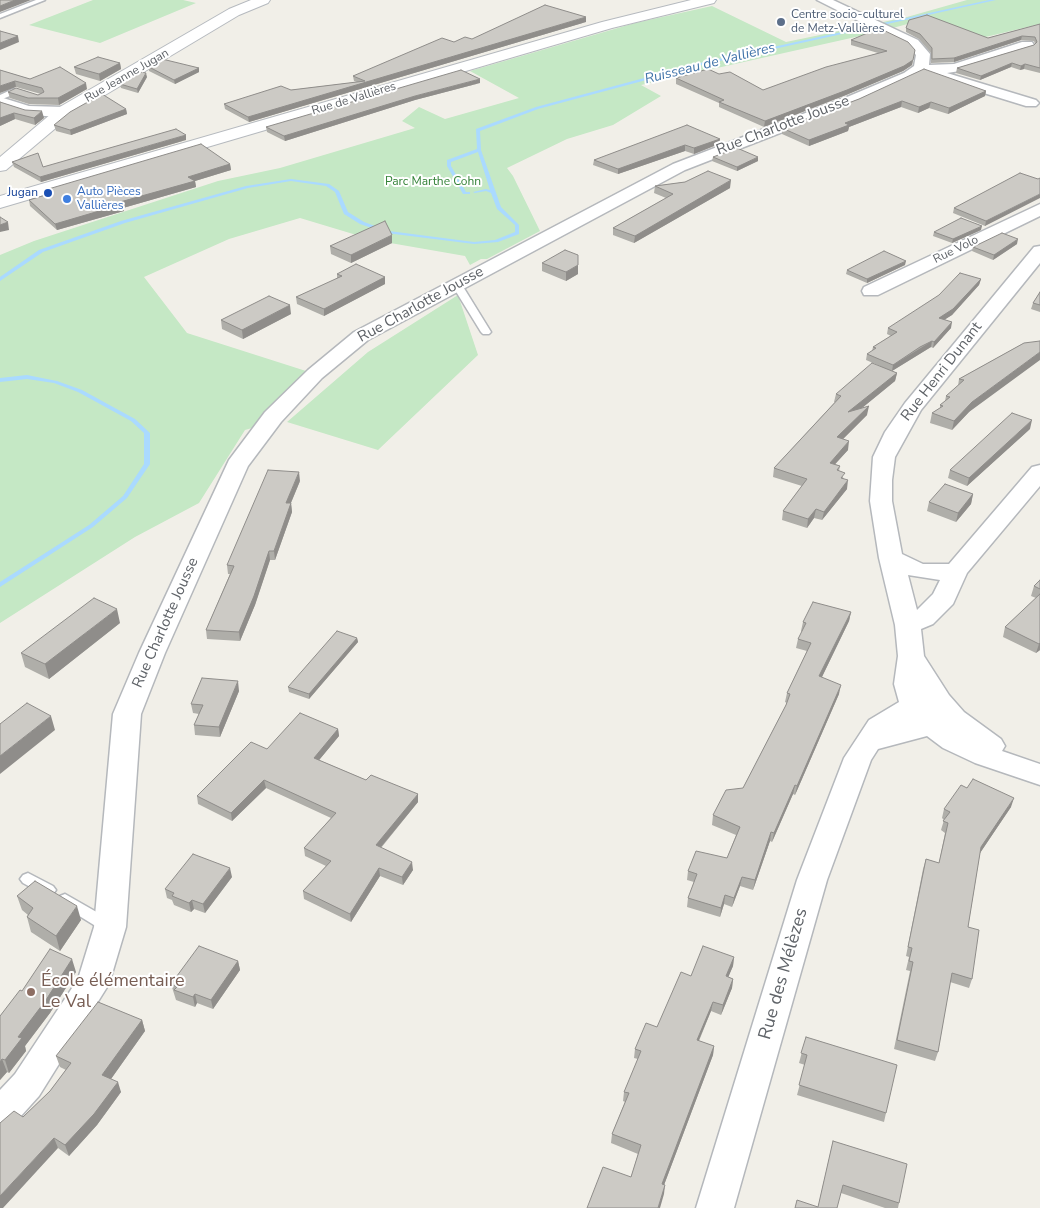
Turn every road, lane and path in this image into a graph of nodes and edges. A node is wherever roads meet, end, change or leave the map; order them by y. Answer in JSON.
{"nodes":[{"id":1,"x":42,"y":0,"type":"edge"},
{"id":2,"x":263,"y":0,"type":"edge"},
{"id":3,"x":709,"y":0,"type":"edge"},
{"id":4,"x":823,"y":0,"type":"edge"},
{"id":5,"x":0,"y":16,"type":"edge"},
{"id":6,"x":1027,"y":45,"type":"edge"},
{"id":7,"x":921,"y":68,"type":"junction"},
{"id":8,"x":32,"y":96,"type":"edge"},
{"id":9,"x":0,"y":100,"type":"edge"},
{"id":10,"x":1031,"y":103,"type":"dead end"},
{"id":11,"x":64,"y":112,"type":"junction"},
{"id":12,"x":0,"y":166,"type":"edge"},
{"id":13,"x":0,"y":202,"type":"edge"},
{"id":14,"x":1040,"y":209,"type":"edge"},
{"id":15,"x":1040,"y":251,"type":"edge"},
{"id":16,"x":457,"y":285,"type":"junction"},
{"id":17,"x":871,"y":292,"type":"dead end"},
{"id":18,"x":486,"y":332,"type":"dead end"},
{"id":19,"x":1040,"y":472,"type":"edge"},
{"id":20,"x":891,"y":558,"type":"junction"},
{"id":21,"x":956,"y":572,"type":"junction"},
{"id":22,"x":900,"y":590,"type":"junction"},
{"id":23,"x":908,"y":625,"type":"junction"},
{"id":24,"x":935,"y":713,"type":"junction"},
{"id":25,"x":1035,"y":773,"type":"edge"},
{"id":26,"x":28,"y":879,"type":"dead end"},
{"id":27,"x":110,"y":927,"type":"junction"},
{"id":28,"x":0,"y":1115,"type":"edge"},
{"id":29,"x":716,"y":1208,"type":"edge"}],
"edges":[{"from":1,"to":5,"type":"lane"},
{"from":2,"to":11,"type":"main road","name":"Rue Jeanne Jugan"},
{"from":3,"to":13,"type":"main road","name":"Rue de Vallières"},
{"from":4,"to":7,"type":"street"},
{"from":6,"to":7,"type":"street"},
{"from":7,"to":10,"type":"street"},
{"from":7,"to":16,"type":"street","name":"Rue Charlotte Jousse"},
{"from":8,"to":9,"type":"lane"},
{"from":9,"to":11,"type":"street"},
{"from":11,"to":12,"type":"main road","name":"Rue Jeanne Jugan"},
{"from":14,"to":17,"type":"street","name":"Rue Volo"},
{"from":15,"to":20,"type":"street","name":"Rue Henri Dunant"},
{"from":16,"to":18,"type":"lane"},
{"from":16,"to":27,"type":"street","name":"Rue Charlotte Jousse"},
{"from":19,"to":21,"type":"street"},
{"from":20,"to":21,"type":"street"},
{"from":20,"to":22,"type":"street","name":"Rue Henri Dunant"},
{"from":21,"to":22,"type":"street"},
{"from":21,"to":23,"type":"street"},
{"from":22,"to":23,"type":"street","name":"Rue Henri Dunant"},
{"from":23,"to":24,"type":"street","name":"Rue Henri Dunant"},
{"from":24,"to":25,"type":"street"},
{"from":24,"to":29,"type":"street","name":"Rue des Mélèzes"},
{"from":26,"to":27,"type":"lane"},
{"from":27,"to":28,"type":"street","name":"Rue Charlotte Jousse"}]}
